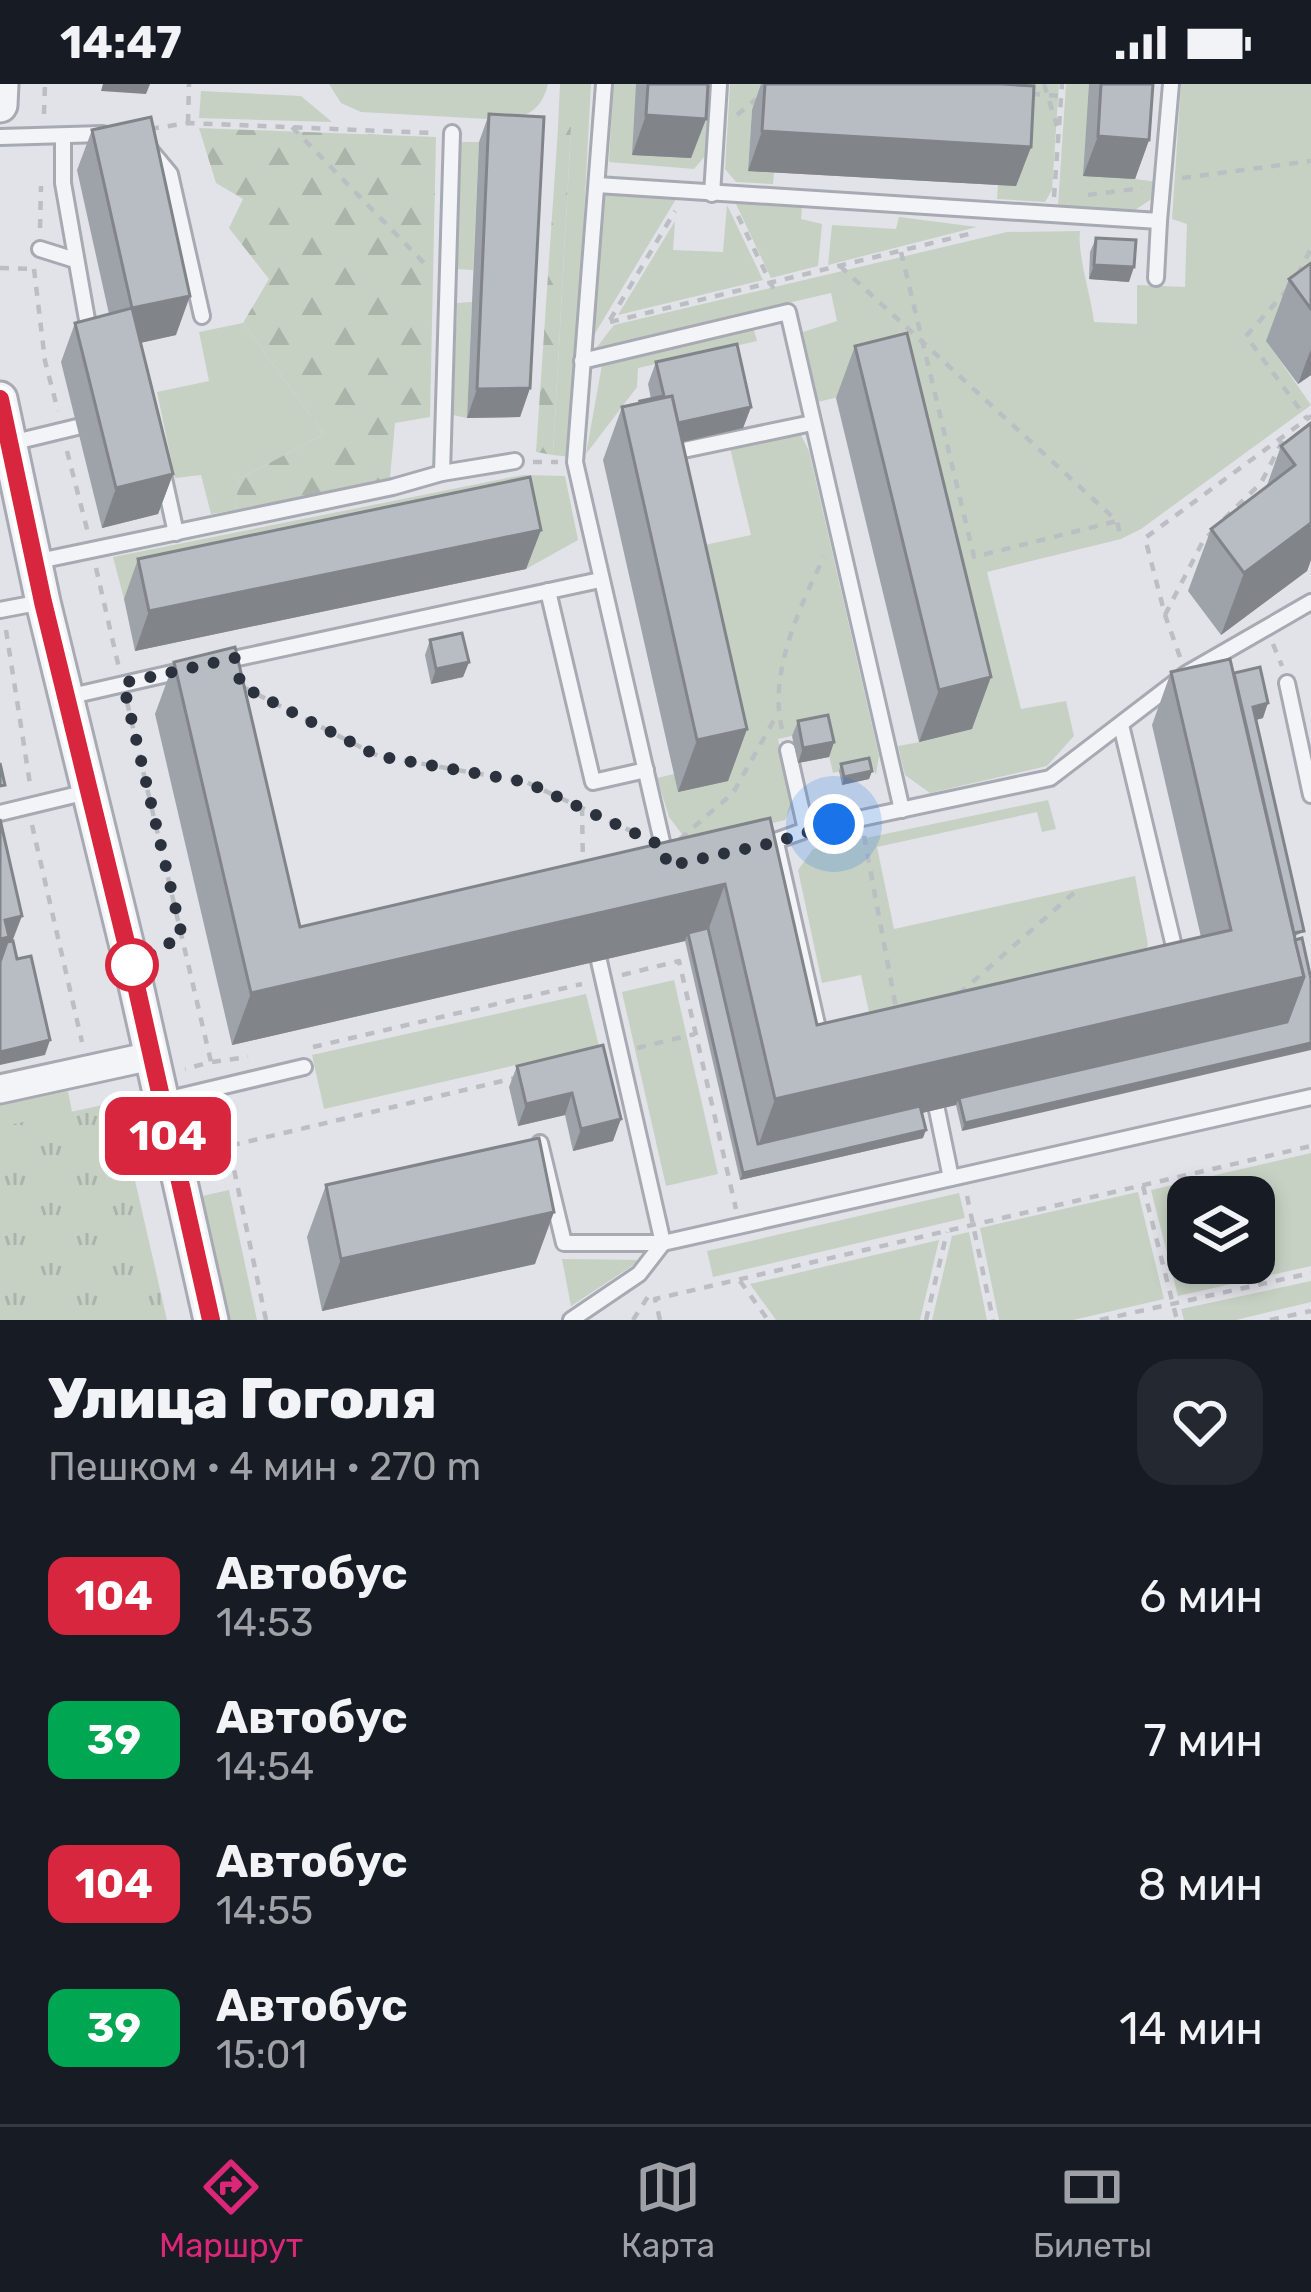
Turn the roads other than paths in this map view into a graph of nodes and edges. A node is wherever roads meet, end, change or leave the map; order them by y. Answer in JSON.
{"nodes":[{"id":1,"x":1,"y":84,"type":"edge"},
{"id":2,"x":604,"y":84,"type":"edge"},
{"id":3,"x":719,"y":84,"type":"edge"},
{"id":4,"x":1171,"y":84,"type":"edge"},
{"id":5,"x":0,"y":105,"type":"edge"},
{"id":6,"x":452,"y":133,"type":"road end"},
{"id":7,"x":0,"y":137,"type":"edge"},
{"id":8,"x":63,"y":138,"type":"junction"},
{"id":9,"x":597,"y":185,"type":"junction"},
{"id":10,"x":720,"y":194,"type":"junction"},
{"id":11,"x":1159,"y":220,"type":"junction"},
{"id":12,"x":40,"y":249,"type":"road end"},
{"id":13,"x":75,"y":260,"type":"junction"},
{"id":14,"x":1156,"y":278,"type":"dead end"},
{"id":15,"x":202,"y":316,"type":"dead end"},
{"id":16,"x":89,"y":331,"type":"edge"},
{"id":17,"x":582,"y":361,"type":"junction"},
{"id":18,"x":0,"y":399,"type":"edge"},
{"id":19,"x":812,"y":423,"type":"junction"},
{"id":20,"x":69,"y":429,"type":"road end"},
{"id":21,"x":10,"y":443,"type":"junction"},
{"id":22,"x":674,"y":452,"type":"edge"},
{"id":23,"x":515,"y":461,"type":"road end"},
{"id":24,"x":161,"y":466,"type":"edge"},
{"id":25,"x":442,"y":473,"type":"junction"},
{"id":26,"x":176,"y":533,"type":"junction"},
{"id":27,"x":34,"y":562,"type":"junction"},
{"id":28,"x":601,"y":580,"type":"junction"},
{"id":29,"x":548,"y":591,"type":"junction"},
{"id":30,"x":43,"y":602,"type":"junction"},
{"id":31,"x":1311,"y":602,"type":"edge"},
{"id":32,"x":1,"y":609,"type":"edge"},
{"id":33,"x":235,"y":658,"type":"junction"},
{"id":34,"x":213,"y":663,"type":"edge"},
{"id":35,"x":190,"y":668,"type":"edge"},
{"id":36,"x":1287,"y":683,"type":"dead end"},
{"id":37,"x":241,"y":686,"type":"edge"},
{"id":38,"x":67,"y":697,"type":"junction"},
{"id":39,"x":1121,"y":725,"type":"junction"},
{"id":40,"x":788,"y":750,"type":"road end"},
{"id":41,"x":646,"y":770,"type":"junction"},
{"id":42,"x":87,"y":792,"type":"junction"},
{"id":43,"x":1311,"y":795,"type":"edge"},
{"id":44,"x":902,"y":810,"type":"junction"},
{"id":45,"x":0,"y":813,"type":"edge"},
{"id":46,"x":806,"y":830,"type":"junction"},
{"id":47,"x":776,"y":842,"type":"junction"},
{"id":48,"x":754,"y":847,"type":"edge"},
{"id":49,"x":689,"y":861,"type":"edge"},
{"id":50,"x":668,"y":866,"type":"junction"},
{"id":51,"x":647,"y":871,"type":"edge"},
{"id":52,"x":599,"y":961,"type":"edge"},
{"id":53,"x":1180,"y":973,"type":"edge"},
{"id":54,"x":843,"y":1047,"type":"edge"},
{"id":55,"x":151,"y":1056,"type":"junction"},
{"id":56,"x":304,"y":1067,"type":"dead end"},
{"id":57,"x":0,"y":1089,"type":"edge"},
{"id":58,"x":1311,"y":1097,"type":"edge"},
{"id":59,"x":160,"y":1101,"type":"junction"},
{"id":60,"x":937,"y":1110,"type":"edge"},
{"id":61,"x":540,"y":1143,"type":"edge"},
{"id":62,"x":957,"y":1177,"type":"junction"},
{"id":63,"x":662,"y":1243,"type":"junction"},
{"id":64,"x":211,"y":1320,"type":"edge"},
{"id":65,"x":571,"y":1320,"type":"edge"}],
"edges":[{"from":1,"to":5,"type":"street"},
{"from":2,"to":9,"type":"lane"},
{"from":3,"to":10,"type":"lane"},
{"from":4,"to":11,"type":"lane"},
{"from":6,"to":25,"type":"lane"},
{"from":7,"to":8,"type":"lane"},
{"from":8,"to":13,"type":"lane"},
{"from":8,"to":15,"type":"lane"},
{"from":9,"to":10,"type":"lane"},
{"from":9,"to":17,"type":"lane"},
{"from":10,"to":11,"type":"lane"},
{"from":11,"to":14,"type":"lane"},
{"from":12,"to":13,"type":"lane"},
{"from":13,"to":16,"type":"lane"},
{"from":17,"to":19,"type":"lane"},
{"from":17,"to":28,"type":"lane"},
{"from":18,"to":21,"type":"street"},
{"from":19,"to":22,"type":"lane"},
{"from":19,"to":44,"type":"lane"},
{"from":20,"to":21,"type":"lane"},
{"from":21,"to":27,"type":"street"},
{"from":23,"to":25,"type":"lane"},
{"from":24,"to":26,"type":"lane"},
{"from":25,"to":26,"type":"lane"},
{"from":26,"to":27,"type":"lane"},
{"from":27,"to":30,"type":"street"},
{"from":28,"to":29,"type":"lane"},
{"from":28,"to":41,"type":"lane"},
{"from":29,"to":33,"type":"lane"},
{"from":29,"to":41,"type":"lane"},
{"from":30,"to":32,"type":"lane"},
{"from":30,"to":38,"type":"street"},
{"from":31,"to":39,"type":"lane"},
{"from":33,"to":34,"type":"lane"},
{"from":33,"to":37,"type":"lane"},
{"from":35,"to":38,"type":"lane"},
{"from":36,"to":43,"type":"lane"},
{"from":38,"to":42,"type":"street"},
{"from":39,"to":44,"type":"lane"},
{"from":39,"to":53,"type":"lane"},
{"from":40,"to":46,"type":"lane"},
{"from":41,"to":50,"type":"lane"},
{"from":42,"to":45,"type":"lane"},
{"from":42,"to":55,"type":"street"},
{"from":44,"to":46,"type":"lane"},
{"from":46,"to":47,"type":"lane"},
{"from":47,"to":48,"type":"lane"},
{"from":47,"to":54,"type":"lane"},
{"from":49,"to":50,"type":"lane"},
{"from":50,"to":51,"type":"lane"},
{"from":52,"to":63,"type":"lane"},
{"from":55,"to":57,"type":"street"},
{"from":55,"to":59,"type":"street"},
{"from":56,"to":59,"type":"lane"},
{"from":58,"to":62,"type":"lane"},
{"from":59,"to":64,"type":"street"},
{"from":60,"to":62,"type":"lane"},
{"from":61,"to":63,"type":"lane"},
{"from":62,"to":63,"type":"lane"},
{"from":63,"to":65,"type":"lane"}]}
